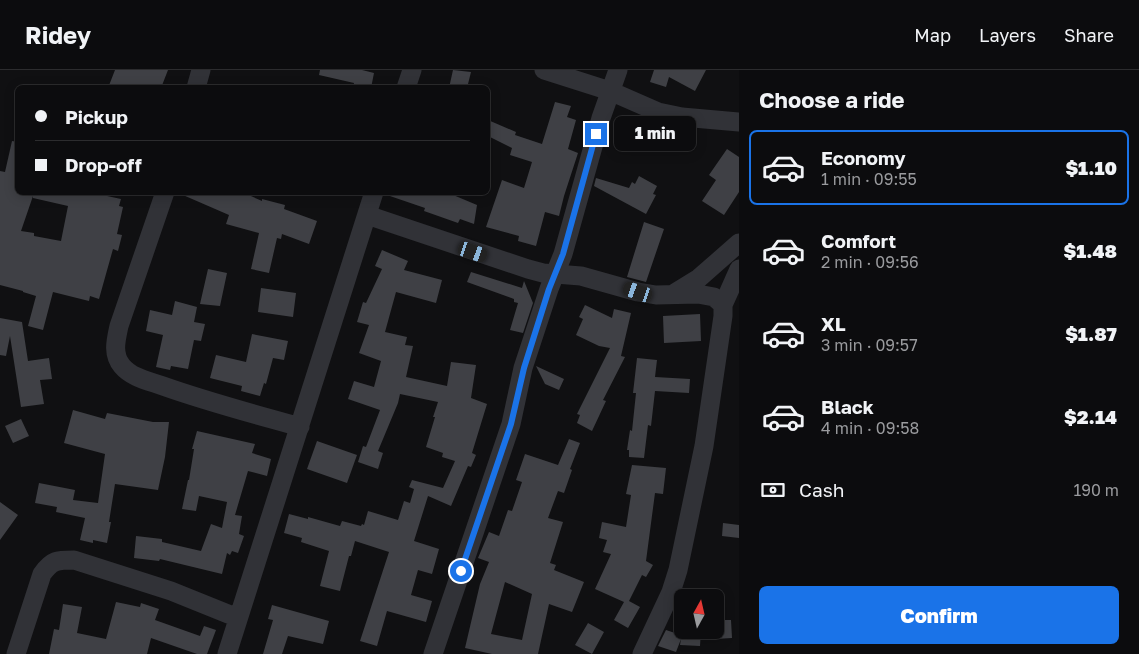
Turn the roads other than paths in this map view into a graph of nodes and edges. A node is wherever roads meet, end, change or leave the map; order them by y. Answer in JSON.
{"nodes":[{"id":1,"x":201,"y":70,"type":"edge"},
{"id":2,"x":412,"y":70,"type":"edge"},
{"id":3,"x":544,"y":70,"type":"edge"},
{"id":4,"x":618,"y":70,"type":"edge"},
{"id":5,"x":197,"y":85,"type":"edge"},
{"id":6,"x":407,"y":85,"type":"edge"},
{"id":7,"x":610,"y":91,"type":"junction"},
{"id":8,"x":739,"y":122,"type":"edge"},
{"id":9,"x":164,"y":195,"type":"edge"},
{"id":10,"x":373,"y":195,"type":"edge"},
{"id":11,"x":367,"y":215,"type":"junction"},
{"id":12,"x":739,"y":243,"type":"edge"},
{"id":13,"x":739,"y":269,"type":"edge"},
{"id":14,"x":555,"y":274,"type":"junction"},
{"id":15,"x":672,"y":295,"type":"junction"},
{"id":16,"x":722,"y":305,"type":"junction"},
{"id":17,"x":300,"y":426,"type":"junction"},
{"id":18,"x":238,"y":618,"type":"junction"},
{"id":19,"x":16,"y":654,"type":"edge"},
{"id":20,"x":227,"y":654,"type":"edge"},
{"id":21,"x":433,"y":654,"type":"edge"},
{"id":22,"x":642,"y":654,"type":"edge"}],
"edges":[{"from":1,"to":5,"type":"street"},
{"from":2,"to":6,"type":"street"},
{"from":3,"to":7,"type":"street"},
{"from":4,"to":7,"type":"street"},
{"from":7,"to":8,"type":"street"},
{"from":7,"to":14,"type":"street"},
{"from":9,"to":17,"type":"street"},
{"from":10,"to":11,"type":"street"},
{"from":11,"to":14,"type":"street"},
{"from":11,"to":17,"type":"street"},
{"from":12,"to":15,"type":"street"},
{"from":13,"to":16,"type":"street"},
{"from":14,"to":15,"type":"street"},
{"from":14,"to":21,"type":"street"},
{"from":15,"to":16,"type":"street"},
{"from":16,"to":22,"type":"street"},
{"from":17,"to":18,"type":"street"},
{"from":18,"to":19,"type":"street"},
{"from":18,"to":20,"type":"street"}]}
